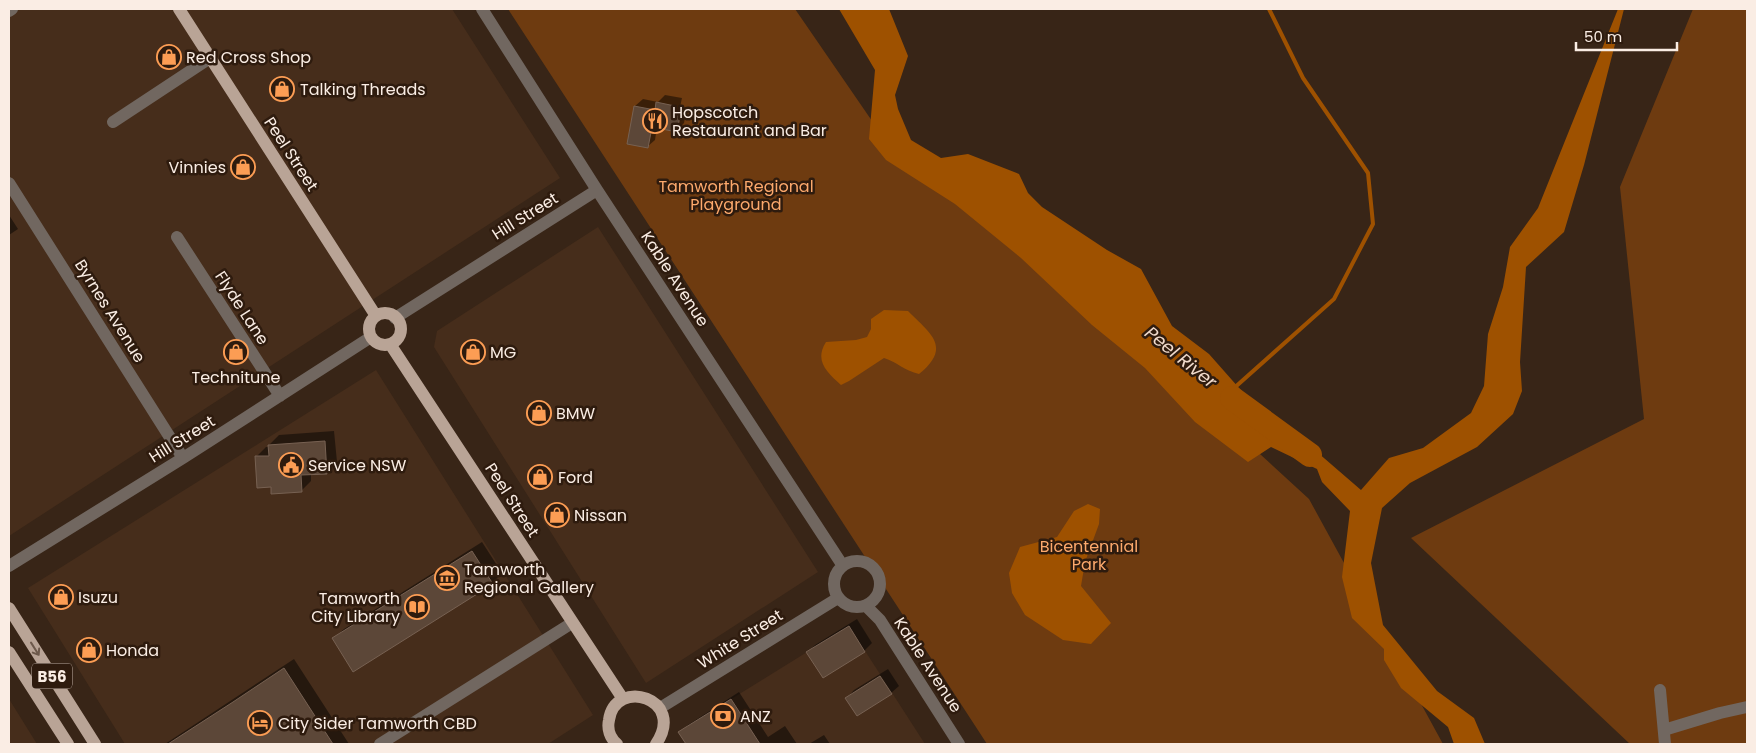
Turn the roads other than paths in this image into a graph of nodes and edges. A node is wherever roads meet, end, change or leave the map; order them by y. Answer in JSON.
{"nodes":[{"id":1,"x":12,"y":9,"type":"edge"},
{"id":2,"x":179,"y":9,"type":"edge"},
{"id":3,"x":482,"y":9,"type":"edge"},
{"id":4,"x":9,"y":11,"type":"edge"},
{"id":5,"x":210,"y":58,"type":"junction"},
{"id":6,"x":113,"y":122,"type":"dead end"},
{"id":7,"x":9,"y":183,"type":"edge"},
{"id":8,"x":597,"y":190,"type":"junction"},
{"id":9,"x":177,"y":237,"type":"dead end"},
{"id":10,"x":376,"y":316,"type":"junction"},
{"id":11,"x":395,"y":318,"type":"junction"},
{"id":12,"x":371,"y":337,"type":"junction"},
{"id":13,"x":390,"y":344,"type":"junction"},
{"id":14,"x":280,"y":396,"type":"junction"},
{"id":15,"x":183,"y":458,"type":"junction"},
{"id":16,"x":9,"y":566,"type":"edge"},
{"id":17,"x":843,"y":566,"type":"junction"},
{"id":18,"x":838,"y":598,"type":"junction"},
{"id":19,"x":866,"y":606,"type":"junction"},
{"id":20,"x":9,"y":608,"type":"edge"},
{"id":21,"x":572,"y":623,"type":"junction"},
{"id":22,"x":9,"y":652,"type":"edge"},
{"id":23,"x":1660,"y":690,"type":"dead end"},
{"id":24,"x":623,"y":699,"type":"junction"},
{"id":25,"x":1747,"y":707,"type":"edge"},
{"id":26,"x":660,"y":708,"type":"junction"},
{"id":27,"x":1664,"y":730,"type":"junction"},
{"id":28,"x":613,"y":743,"type":"edge"},
{"id":29,"x":68,"y":744,"type":"edge"},
{"id":30,"x":95,"y":744,"type":"edge"},
{"id":31,"x":380,"y":744,"type":"edge"},
{"id":32,"x":656,"y":744,"type":"edge"},
{"id":33,"x":959,"y":744,"type":"edge"},
{"id":34,"x":1665,"y":744,"type":"edge"}],
"edges":[{"from":1,"to":4,"type":"street"},
{"from":2,"to":5,"type":"main road","name":"Peel Street"},
{"from":3,"to":8,"type":"street","name":"Kable Avenue"},
{"from":5,"to":6,"type":"street"},
{"from":5,"to":10,"type":"main road","name":"Peel Street"},
{"from":7,"to":15,"type":"street","name":"Byrnes Avenue"},
{"from":8,"to":11,"type":"street","name":"Hill Street"},
{"from":8,"to":17,"type":"street","name":"Kable Avenue"},
{"from":9,"to":14,"type":"street","name":"Flyde Lane"},
{"from":10,"to":11,"type":"main road"},
{"from":10,"to":12,"type":"main road"},
{"from":11,"to":13,"type":"main road"},
{"from":12,"to":13,"type":"main road"},
{"from":12,"to":14,"type":"street","name":"Hill Street"},
{"from":13,"to":21,"type":"main road","name":"Peel Street"},
{"from":14,"to":15,"type":"street","name":"Hill Street"},
{"from":15,"to":16,"type":"street","name":"Hill Street"},
{"from":17,"to":18,"type":"street"},
{"from":17,"to":19,"type":"street"},
{"from":18,"to":19,"type":"street"},
{"from":18,"to":26,"type":"street","name":"White Street"},
{"from":19,"to":33,"type":"street","name":"Kable Avenue"},
{"from":20,"to":30,"type":"main road","number":"B56","one_way":true},
{"from":21,"to":24,"type":"main road","name":"Peel Street"},
{"from":21,"to":31,"type":"street"},
{"from":22,"to":29,"type":"main road","number":"B56"},
{"from":23,"to":27,"type":"street"},
{"from":24,"to":26,"type":"main road"},
{"from":24,"to":28,"type":"main road"},
{"from":25,"to":27,"type":"street"},
{"from":26,"to":32,"type":"main road"},
{"from":27,"to":34,"type":"street"}]}
